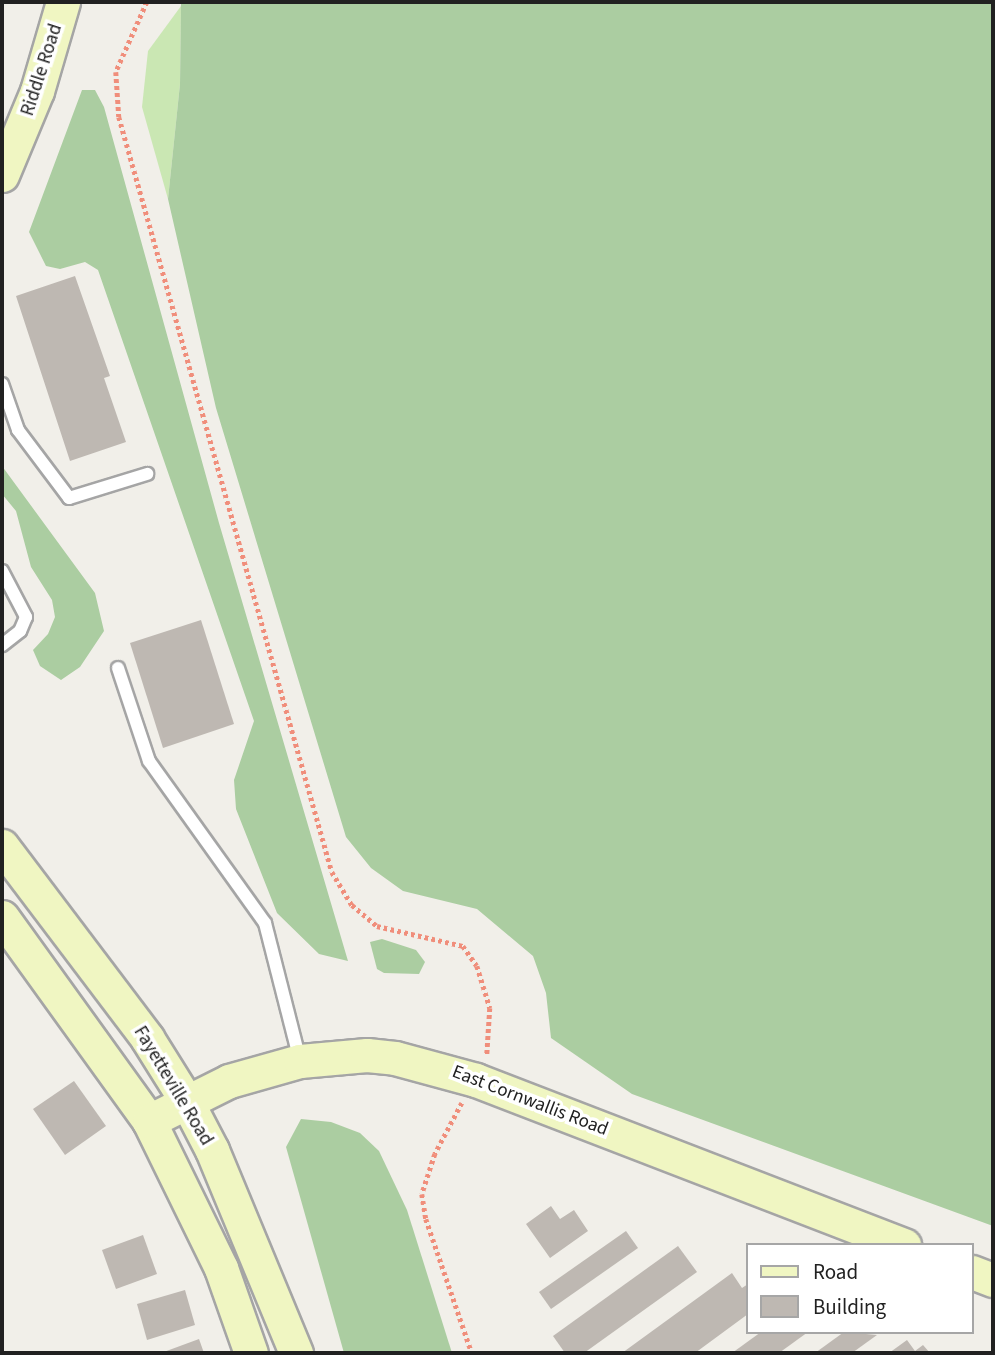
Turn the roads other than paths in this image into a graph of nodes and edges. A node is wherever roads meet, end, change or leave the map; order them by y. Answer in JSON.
{"nodes":[{"id":1,"x":63,"y":2,"type":"edge"},
{"id":2,"x":2,"y":176,"type":"edge"},
{"id":3,"x":2,"y":384,"type":"edge"},
{"id":4,"x":147,"y":474,"type":"dead end"},
{"id":5,"x":2,"y":571,"type":"edge"},
{"id":6,"x":2,"y":645,"type":"edge"},
{"id":7,"x":118,"y":668,"type":"dead end"},
{"id":8,"x":2,"y":845,"type":"edge"},
{"id":9,"x":2,"y":917,"type":"edge"},
{"id":10,"x":300,"y":1061,"type":"junction"},
{"id":11,"x":187,"y":1102,"type":"junction"},
{"id":12,"x":149,"y":1121,"type":"junction"},
{"id":13,"x":899,"y":1243,"type":"edge"},
{"id":14,"x":974,"y":1273,"type":"edge"},
{"id":15,"x":993,"y":1280,"type":"edge"},
{"id":16,"x":251,"y":1353,"type":"edge"},
{"id":17,"x":296,"y":1353,"type":"edge"}],
"edges":[{"from":1,"to":2,"type":"main road","name":"Riddle Road"},
{"from":3,"to":4,"type":"lane"},
{"from":5,"to":6,"type":"lane"},
{"from":7,"to":10,"type":"lane"},
{"from":8,"to":11,"type":"main road","name":"Fayetteville Road"},
{"from":9,"to":12,"type":"main road","name":"Fayetteville Road"},
{"from":10,"to":11,"type":"main road","name":"East Cornwallis Road"},
{"from":10,"to":13,"type":"main road","name":"East Cornwallis Road"},
{"from":11,"to":12,"type":"main road","name":"East Cornwallis Road"},
{"from":11,"to":17,"type":"main road","name":"Fayetteville Road"},
{"from":12,"to":16,"type":"main road","name":"Fayetteville Road"},
{"from":14,"to":15,"type":"main road"}]}
